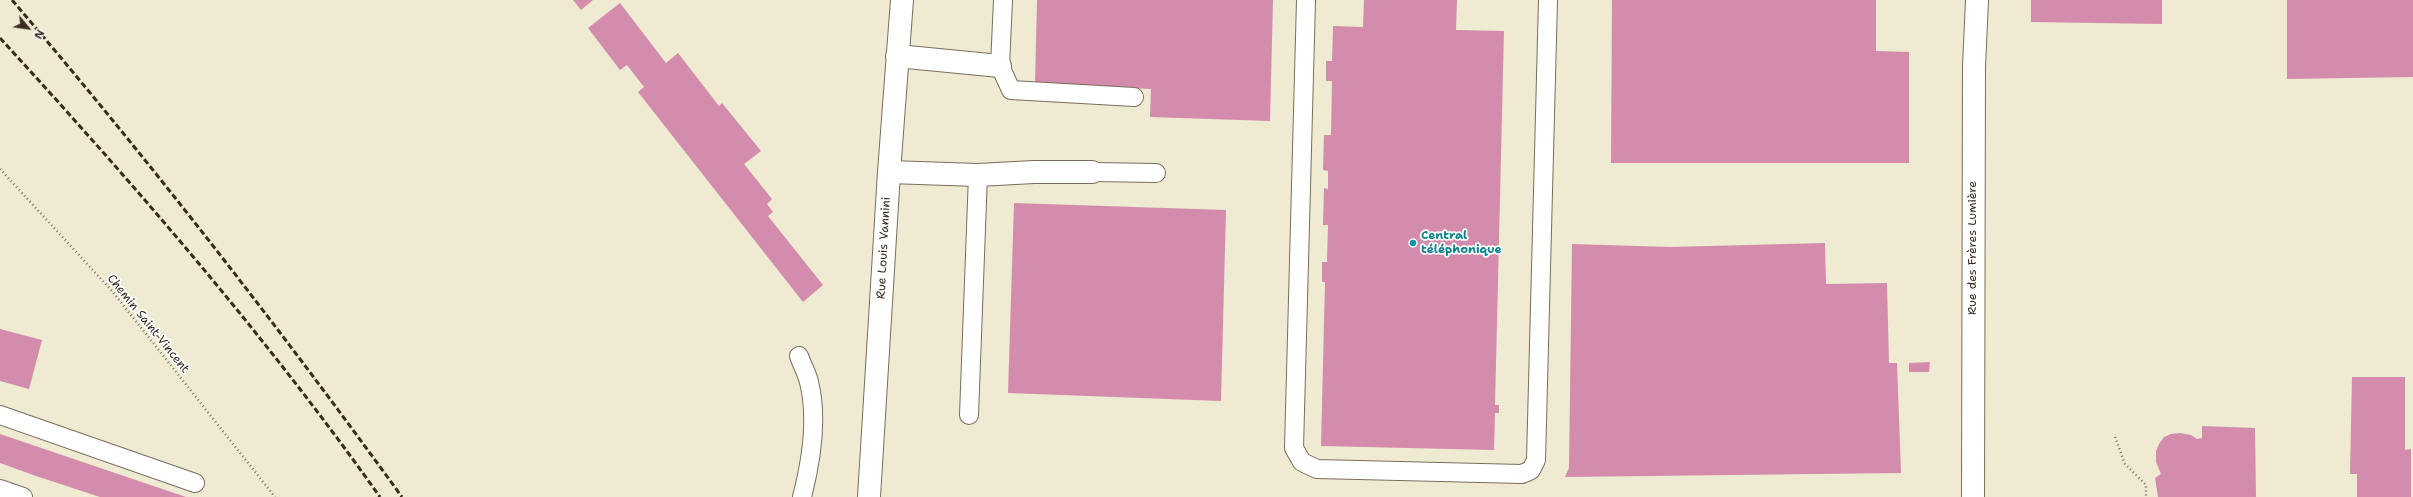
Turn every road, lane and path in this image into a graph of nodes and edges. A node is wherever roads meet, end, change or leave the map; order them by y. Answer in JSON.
{"nodes":[{"id":1,"x":902,"y":0,"type":"edge"},
{"id":2,"x":1003,"y":0,"type":"edge"},
{"id":3,"x":1306,"y":0,"type":"edge"},
{"id":4,"x":1548,"y":0,"type":"edge"},
{"id":5,"x":1964,"y":0,"type":"edge"},
{"id":6,"x":1977,"y":0,"type":"edge"},
{"id":7,"x":1975,"y":41,"type":"junction"},
{"id":8,"x":897,"y":56,"type":"junction"},
{"id":9,"x":1000,"y":66,"type":"junction"},
{"id":10,"x":1134,"y":97,"type":"dead end"},
{"id":11,"x":0,"y":169,"type":"edge"},
{"id":12,"x":888,"y":172,"type":"junction"},
{"id":13,"x":1092,"y":172,"type":"joint"},
{"id":14,"x":1156,"y":173,"type":"dead end"},
{"id":15,"x":978,"y":176,"type":"junction"},
{"id":16,"x":799,"y":356,"type":"dead end"},
{"id":17,"x":0,"y":415,"type":"edge"},
{"id":18,"x":969,"y":415,"type":"dead end"},
{"id":19,"x":2115,"y":437,"type":"dead end"},
{"id":20,"x":195,"y":483,"type":"dead end"},
{"id":21,"x":0,"y":489,"type":"edge"},
{"id":22,"x":23,"y":497,"type":"edge"},
{"id":23,"x":275,"y":497,"type":"edge"},
{"id":24,"x":802,"y":497,"type":"edge"},
{"id":25,"x":869,"y":497,"type":"edge"},
{"id":26,"x":1973,"y":497,"type":"edge"},
{"id":27,"x":2146,"y":497,"type":"edge"}],
"edges":[{"from":1,"to":8,"type":"street","name":"Rue Louis Vannini"},
{"from":2,"to":9,"type":"lane"},
{"from":3,"to":4,"type":"lane"},
{"from":5,"to":7,"type":"street"},
{"from":6,"to":7,"type":"street","name":"Rue des Frères Lumière"},
{"from":7,"to":26,"type":"street","name":"Rue des Frères Lumière"},
{"from":8,"to":9,"type":"street"},
{"from":8,"to":12,"type":"street","name":"Rue Louis Vannini"},
{"from":9,"to":10,"type":"lane"},
{"from":11,"to":23,"type":"path","name":"Chemin Saint-Vincent"},
{"from":12,"to":15,"type":"street"},
{"from":12,"to":25,"type":"street","name":"Rue Louis Vannini"},
{"from":13,"to":14,"type":"lane"},
{"from":13,"to":15,"type":"street"},
{"from":15,"to":18,"type":"lane"},
{"from":16,"to":24,"type":"lane"},
{"from":17,"to":20,"type":"lane"},
{"from":19,"to":27,"type":"path"},
{"from":21,"to":22,"type":"lane"}]}
